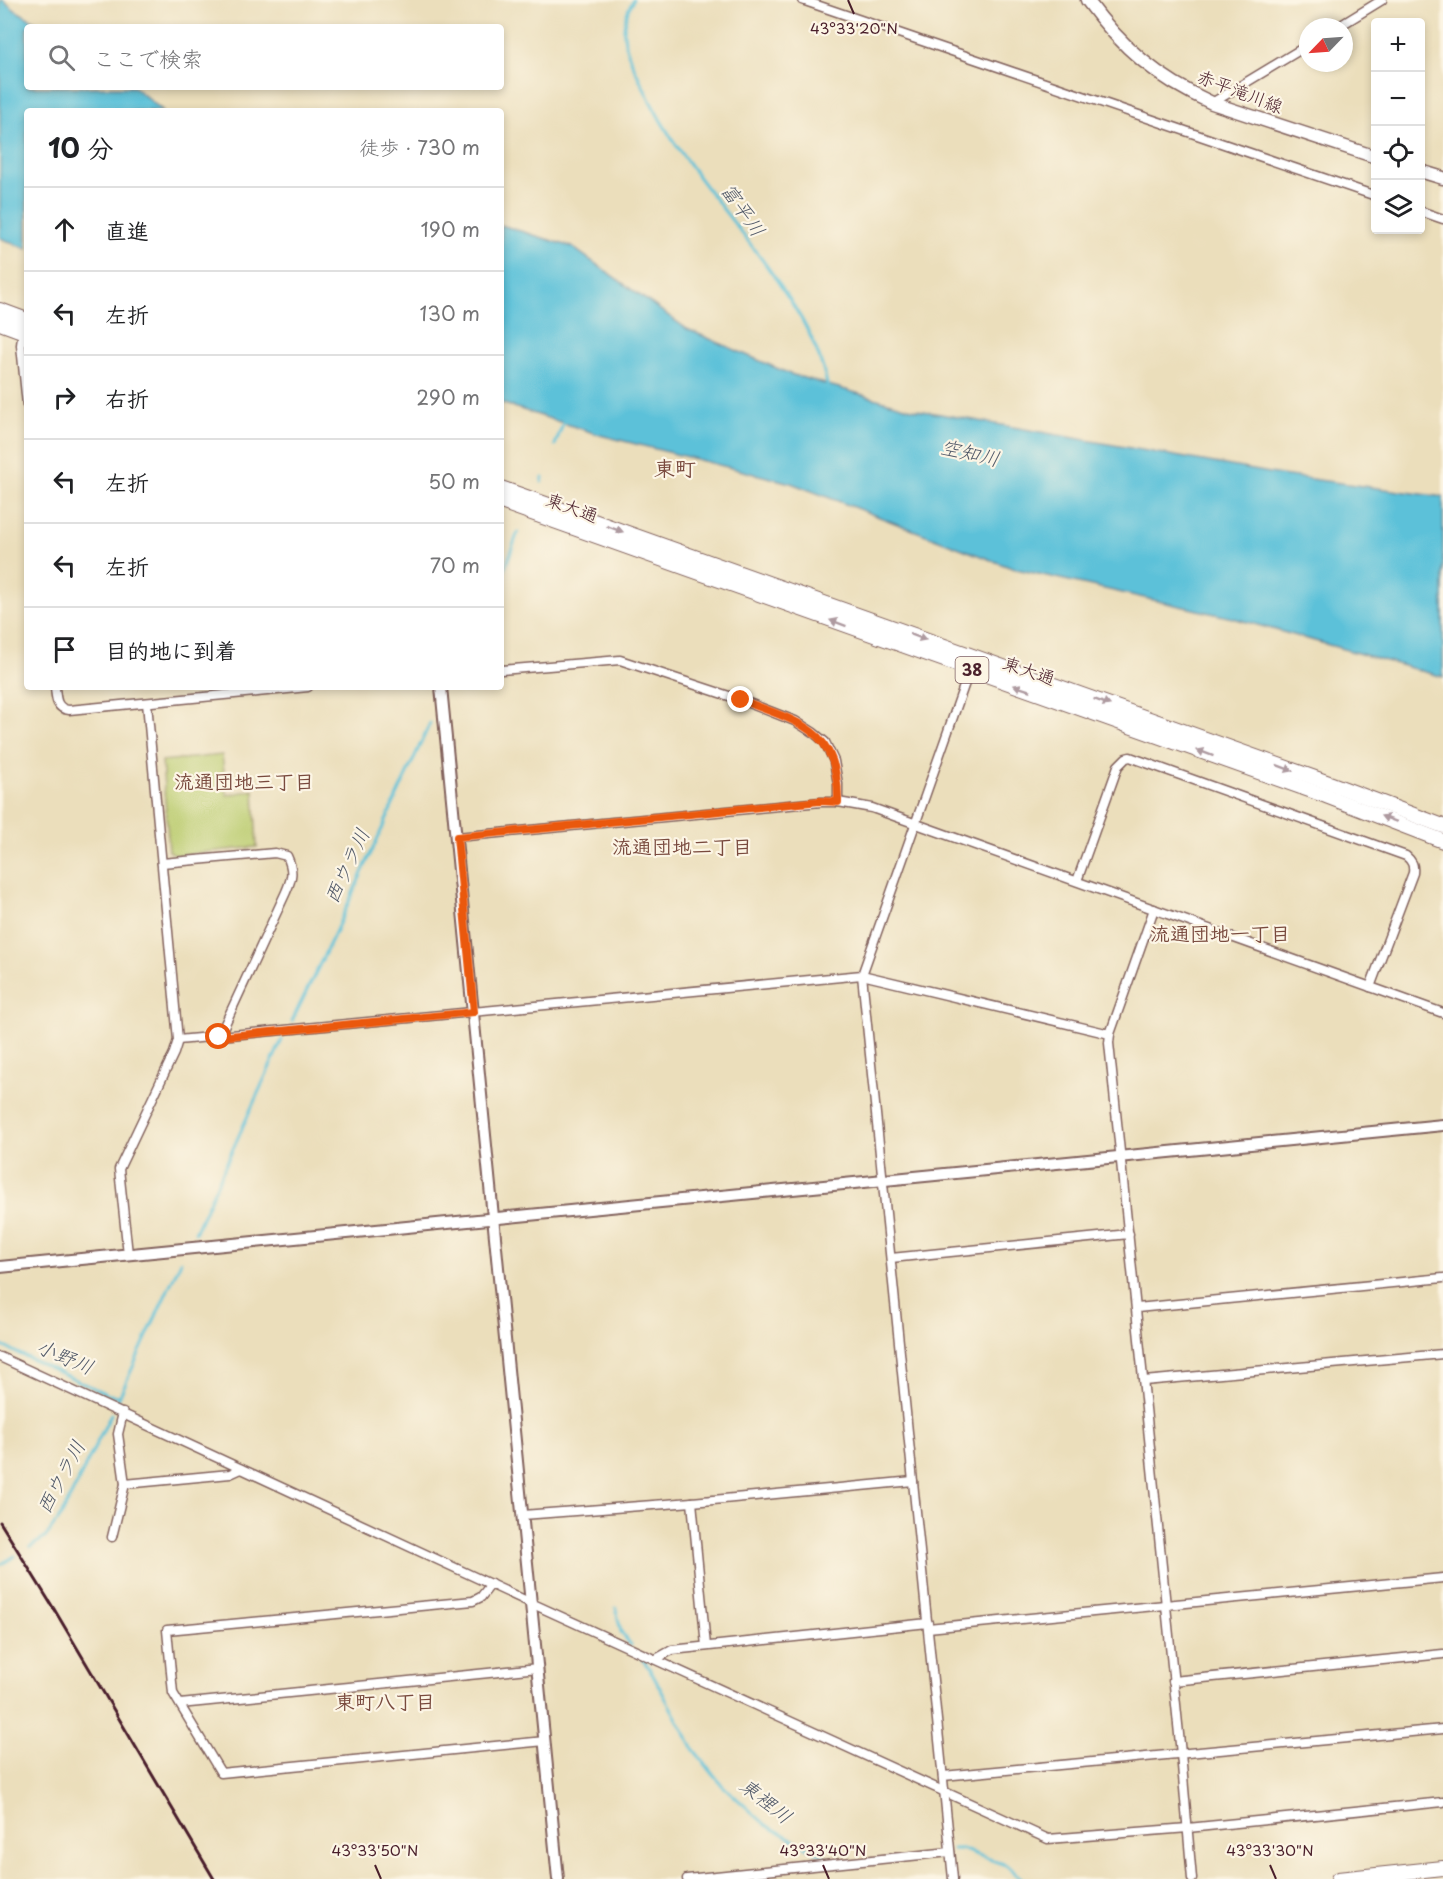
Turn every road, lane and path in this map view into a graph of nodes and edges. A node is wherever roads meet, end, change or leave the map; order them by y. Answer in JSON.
{"nodes":[{"id":1,"x":802,"y":0,"type":"edge"},
{"id":2,"x":1087,"y":0,"type":"edge"},
{"id":3,"x":1382,"y":0,"type":"edge"},
{"id":4,"x":1353,"y":18,"type":"edge"},
{"id":5,"x":1299,"y":51,"type":"edge"},
{"id":6,"x":1212,"y":104,"type":"junction"},
{"id":7,"x":1371,"y":155,"type":"edge"},
{"id":8,"x":1425,"y":173,"type":"edge"},
{"id":9,"x":1443,"y":178,"type":"edge"},
{"id":10,"x":1371,"y":194,"type":"edge"},
{"id":11,"x":1425,"y":213,"type":"edge"},
{"id":12,"x":1443,"y":219,"type":"edge"},
{"id":13,"x":0,"y":310,"type":"edge"},
{"id":14,"x":0,"y":323,"type":"edge"},
{"id":15,"x":24,"y":325,"type":"edge"},
{"id":16,"x":24,"y":326,"type":"edge"},
{"id":17,"x":24,"y":334,"type":"edge"},
{"id":18,"x":24,"y":375,"type":"edge"},
{"id":19,"x":504,"y":489,"type":"edge"},
{"id":20,"x":504,"y":503,"type":"edge"},
{"id":21,"x":971,"y":663,"type":"junction"},
{"id":22,"x":504,"y":670,"type":"edge"},
{"id":23,"x":55,"y":690,"type":"edge"},
{"id":24,"x":278,"y":690,"type":"edge"},
{"id":25,"x":441,"y":690,"type":"edge"},
{"id":26,"x":147,"y":703,"type":"junction"},
{"id":27,"x":838,"y":802,"type":"junction"},
{"id":28,"x":915,"y":823,"type":"junction"},
{"id":29,"x":1443,"y":826,"type":"edge"},
{"id":30,"x":457,"y":837,"type":"junction"},
{"id":31,"x":1443,"y":841,"type":"edge"},
{"id":32,"x":162,"y":863,"type":"junction"},
{"id":33,"x":1077,"y":881,"type":"junction"},
{"id":34,"x":1154,"y":909,"type":"junction"},
{"id":35,"x":862,"y":975,"type":"junction"},
{"id":36,"x":1370,"y":987,"type":"junction"},
{"id":37,"x":474,"y":1012,"type":"junction"},
{"id":38,"x":1443,"y":1013,"type":"edge"},
{"id":39,"x":1110,"y":1034,"type":"junction"},
{"id":40,"x":219,"y":1037,"type":"junction"},
{"id":41,"x":178,"y":1040,"type":"junction"},
{"id":42,"x":1443,"y":1125,"type":"edge"},
{"id":43,"x":1121,"y":1156,"type":"junction"},
{"id":44,"x":883,"y":1179,"type":"junction"},
{"id":45,"x":493,"y":1218,"type":"junction"},
{"id":46,"x":1129,"y":1234,"type":"junction"},
{"id":47,"x":128,"y":1254,"type":"junction"},
{"id":48,"x":891,"y":1258,"type":"junction"},
{"id":49,"x":0,"y":1267,"type":"edge"},
{"id":50,"x":1443,"y":1278,"type":"edge"},
{"id":51,"x":1137,"y":1308,"type":"junction"},
{"id":52,"x":1443,"y":1354,"type":"edge"},
{"id":53,"x":0,"y":1357,"type":"edge"},
{"id":54,"x":1144,"y":1381,"type":"junction"},
{"id":55,"x":123,"y":1413,"type":"junction"},
{"id":56,"x":241,"y":1469,"type":"junction"},
{"id":57,"x":913,"y":1480,"type":"junction"},
{"id":58,"x":125,"y":1484,"type":"junction"},
{"id":59,"x":692,"y":1502,"type":"junction"},
{"id":60,"x":523,"y":1515,"type":"junction"},
{"id":61,"x":112,"y":1538,"type":"dead end"},
{"id":62,"x":1443,"y":1578,"type":"edge"},
{"id":63,"x":491,"y":1584,"type":"junction"},
{"id":64,"x":531,"y":1603,"type":"junction"},
{"id":65,"x":1166,"y":1606,"type":"junction"},
{"id":66,"x":928,"y":1626,"type":"junction"},
{"id":67,"x":706,"y":1646,"type":"junction"},
{"id":68,"x":1443,"y":1654,"type":"edge"},
{"id":69,"x":656,"y":1659,"type":"junction"},
{"id":70,"x":538,"y":1668,"type":"junction"},
{"id":71,"x":1173,"y":1681,"type":"junction"},
{"id":72,"x":180,"y":1704,"type":"junction"},
{"id":73,"x":1443,"y":1729,"type":"edge"},
{"id":74,"x":545,"y":1741,"type":"junction"},
{"id":75,"x":1181,"y":1754,"type":"junction"},
{"id":76,"x":943,"y":1776,"type":"junction"},
{"id":77,"x":944,"y":1791,"type":"junction"},
{"id":78,"x":1443,"y":1803,"type":"edge"},
{"id":79,"x":1188,"y":1827,"type":"junction"},
{"id":80,"x":950,"y":1852,"type":"junction"},
{"id":81,"x":1443,"y":1868,"type":"edge"},
{"id":82,"x":729,"y":1877,"type":"edge"},
{"id":83,"x":558,"y":1879,"type":"edge"},
{"id":84,"x":687,"y":1879,"type":"edge"},
{"id":85,"x":953,"y":1879,"type":"edge"},
{"id":86,"x":1192,"y":1879,"type":"edge"},
{"id":87,"x":1338,"y":1879,"type":"edge"}],
"edges":[{"from":1,"to":10,"type":"street"},
{"from":2,"to":6,"type":"main road","name":"赤平滝川線"},
{"from":3,"to":4,"type":"street"},
{"from":5,"to":6,"type":"street"},
{"from":6,"to":7,"type":"main road","name":"赤平滝川線"},
{"from":8,"to":9,"type":"main road"},
{"from":11,"to":12,"type":"street"},
{"from":13,"to":15,"type":"highway"},
{"from":14,"to":16,"type":"highway"},
{"from":17,"to":18,"type":"street"},
{"from":19,"to":21,"type":"highway","name":"東大通","number":"38","one_way":true},
{"from":21,"to":20,"type":"highway","name":"東大通","number":"38","one_way":true},
{"from":21,"to":28,"type":"street"},
{"from":21,"to":29,"type":"highway","name":"東大通","number":"38","one_way":true},
{"from":31,"to":21,"type":"highway","name":"東大通","number":"38","one_way":true},
{"from":22,"to":27,"type":"street"},
{"from":23,"to":26,"type":"street"},
{"from":24,"to":26,"type":"street"},
{"from":25,"to":30,"type":"street"},
{"from":26,"to":32,"type":"street"},
{"from":27,"to":28,"type":"street"},
{"from":27,"to":30,"type":"street"},
{"from":28,"to":33,"type":"street"},
{"from":28,"to":35,"type":"street"},
{"from":30,"to":37,"type":"street"},
{"from":32,"to":40,"type":"street"},
{"from":32,"to":41,"type":"street"},
{"from":33,"to":34,"type":"street"},
{"from":33,"to":36,"type":"street"},
{"from":34,"to":36,"type":"street"},
{"from":34,"to":39,"type":"street"},
{"from":35,"to":37,"type":"street"},
{"from":35,"to":39,"type":"street"},
{"from":35,"to":44,"type":"street"},
{"from":36,"to":38,"type":"street"},
{"from":37,"to":40,"type":"street"},
{"from":37,"to":45,"type":"street"},
{"from":39,"to":43,"type":"street"},
{"from":40,"to":41,"type":"street"},
{"from":41,"to":47,"type":"street"},
{"from":42,"to":43,"type":"street"},
{"from":43,"to":44,"type":"street"},
{"from":43,"to":46,"type":"street"},
{"from":44,"to":45,"type":"street"},
{"from":44,"to":48,"type":"street"},
{"from":45,"to":47,"type":"street"},
{"from":45,"to":60,"type":"street"},
{"from":46,"to":48,"type":"street"},
{"from":46,"to":51,"type":"street"},
{"from":47,"to":49,"type":"street"},
{"from":48,"to":57,"type":"street"},
{"from":50,"to":51,"type":"street"},
{"from":51,"to":54,"type":"street"},
{"from":52,"to":54,"type":"street"},
{"from":53,"to":55,"type":"street"},
{"from":54,"to":65,"type":"street"},
{"from":55,"to":56,"type":"street"},
{"from":55,"to":58,"type":"street"},
{"from":56,"to":58,"type":"street"},
{"from":56,"to":63,"type":"street"},
{"from":57,"to":59,"type":"street"},
{"from":57,"to":66,"type":"street"},
{"from":58,"to":61,"type":"street"},
{"from":59,"to":60,"type":"street"},
{"from":59,"to":67,"type":"street"},
{"from":60,"to":64,"type":"street"},
{"from":62,"to":65,"type":"street"},
{"from":63,"to":64,"type":"street"},
{"from":63,"to":72,"type":"street"},
{"from":64,"to":69,"type":"street"},
{"from":64,"to":70,"type":"street"},
{"from":65,"to":66,"type":"street"},
{"from":65,"to":71,"type":"street"},
{"from":66,"to":67,"type":"street"},
{"from":66,"to":76,"type":"street"},
{"from":67,"to":69,"type":"street"},
{"from":68,"to":71,"type":"street"},
{"from":69,"to":77,"type":"street"},
{"from":70,"to":72,"type":"street"},
{"from":70,"to":74,"type":"street"},
{"from":71,"to":75,"type":"street"},
{"from":72,"to":74,"type":"street"},
{"from":73,"to":75,"type":"street"},
{"from":74,"to":83,"type":"street"},
{"from":75,"to":76,"type":"street"},
{"from":75,"to":79,"type":"street"},
{"from":76,"to":77,"type":"street"},
{"from":77,"to":79,"type":"street"},
{"from":77,"to":80,"type":"street"},
{"from":78,"to":79,"type":"street"},
{"from":79,"to":86,"type":"street"},
{"from":80,"to":82,"type":"street"},
{"from":80,"to":85,"type":"street"},
{"from":81,"to":87,"type":"highway"},
{"from":82,"to":84,"type":"street"}]}
